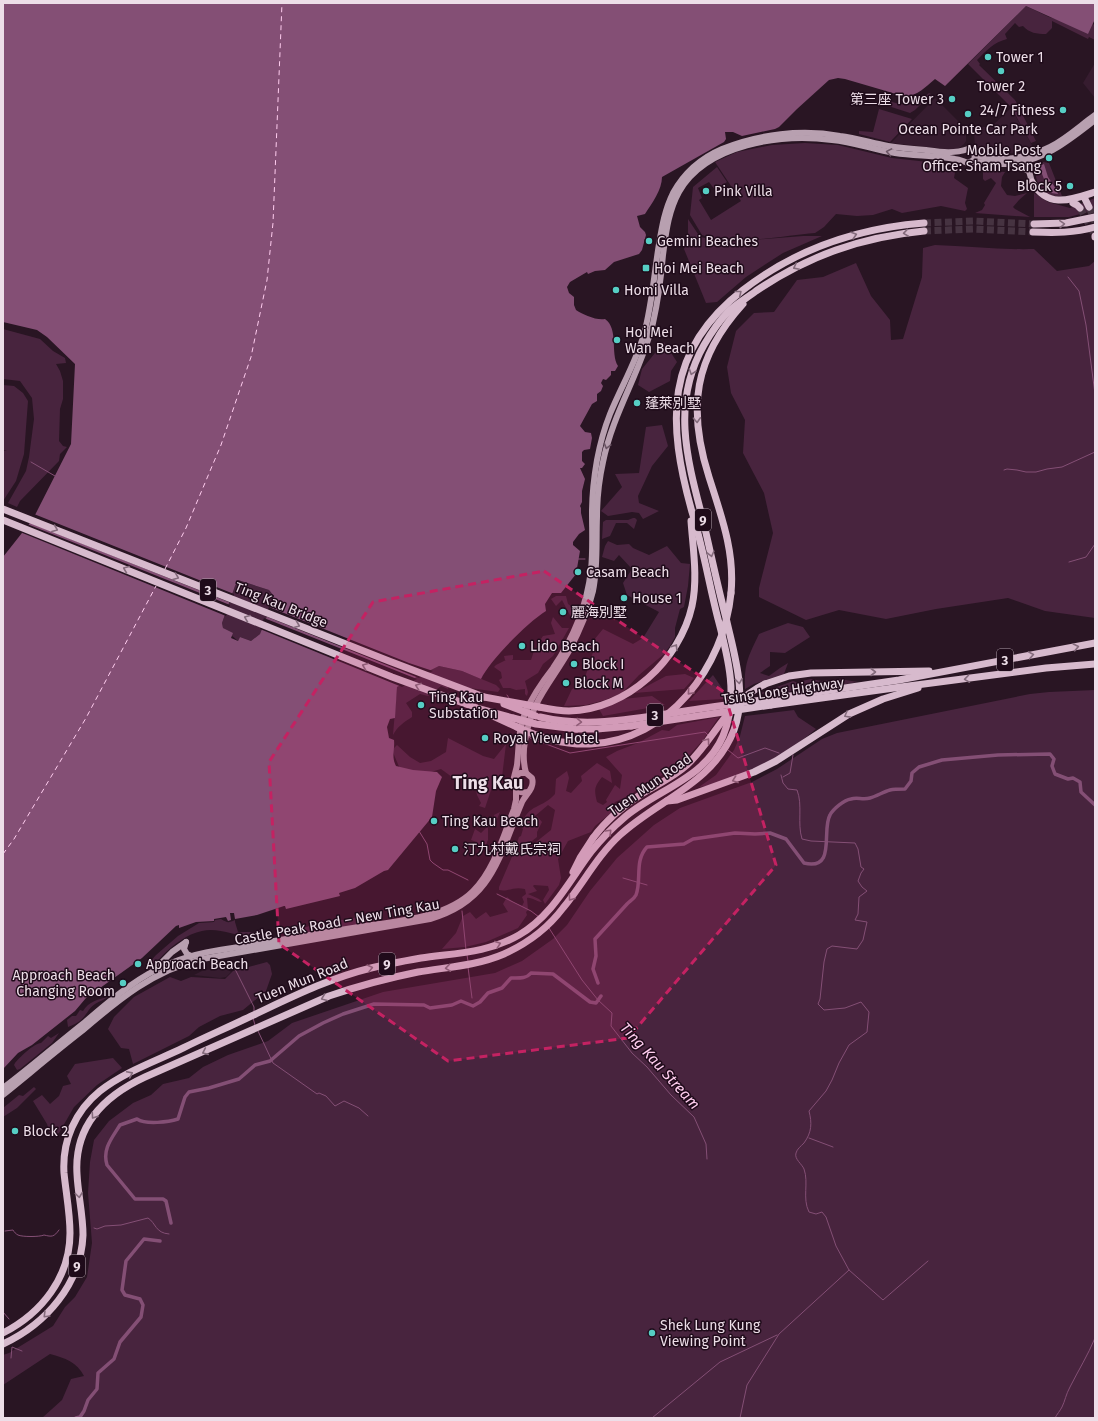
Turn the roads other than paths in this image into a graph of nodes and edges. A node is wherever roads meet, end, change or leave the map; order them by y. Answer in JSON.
{"nodes":[{"id":1,"x":1095,"y":115,"type":"edge"},
{"id":2,"x":1095,"y":120,"type":"edge"},
{"id":3,"x":962,"y":152,"type":"junction"},
{"id":4,"x":975,"y":155,"type":"junction"},
{"id":5,"x":1044,"y":155,"type":"junction"},
{"id":6,"x":1026,"y":158,"type":"junction"},
{"id":7,"x":963,"y":161,"type":"junction"},
{"id":8,"x":972,"y":162,"type":"junction"},
{"id":9,"x":1012,"y":163,"type":"junction"},
{"id":10,"x":1029,"y":171,"type":"junction"},
{"id":11,"x":1032,"y":182,"type":"joint"},
{"id":12,"x":1095,"y":193,"type":"edge"},
{"id":13,"x":1083,"y":198,"type":"junction"},
{"id":14,"x":1063,"y":201,"type":"junction"},
{"id":15,"x":1073,"y":203,"type":"junction"},
{"id":16,"x":1089,"y":207,"type":"tunnel mouth"},
{"id":17,"x":1080,"y":208,"type":"tunnel mouth"},
{"id":18,"x":1095,"y":216,"type":"edge"},
{"id":19,"x":924,"y":223,"type":"tunnel mouth"},
{"id":20,"x":1034,"y":224,"type":"tunnel mouth"},
{"id":21,"x":1095,"y":227,"type":"edge"},
{"id":22,"x":924,"y":231,"type":"tunnel mouth"},
{"id":23,"x":1033,"y":232,"type":"tunnel mouth"},
{"id":24,"x":659,"y":255,"type":"junction"},
{"id":25,"x":754,"y":293,"type":"junction"},
{"id":26,"x":651,"y":318,"type":"junction"},
{"id":27,"x":690,"y":505,"type":"junction"},
{"id":28,"x":3,"y":509,"type":"edge"},
{"id":29,"x":3,"y":520,"type":"edge"},
{"id":30,"x":1095,"y":643,"type":"edge"},
{"id":31,"x":1095,"y":664,"type":"edge"},
{"id":32,"x":951,"y":671,"type":"junction"},
{"id":33,"x":933,"y":683,"type":"junction"},
{"id":34,"x":484,"y":697,"type":"junction"},
{"id":35,"x":770,"y":702,"type":"junction"},
{"id":36,"x":735,"y":706,"type":"junction"},
{"id":37,"x":477,"y":708,"type":"junction"},
{"id":38,"x":527,"y":717,"type":"junction"},
{"id":39,"x":521,"y":743,"type":"junction"},
{"id":40,"x":526,"y":773,"type":"junction"},
{"id":41,"x":514,"y":778,"type":"junction"},
{"id":42,"x":516,"y":790,"type":"junction"},
{"id":43,"x":528,"y":792,"type":"junction"},
{"id":44,"x":667,"y":801,"type":"junction"},
{"id":45,"x":576,"y":869,"type":"junction"},
{"id":46,"x":192,"y":956,"type":"junction"},
{"id":47,"x":155,"y":973,"type":"junction"},
{"id":48,"x":3,"y":1088,"type":"edge"},
{"id":49,"x":3,"y":1095,"type":"edge"},
{"id":50,"x":3,"y":1333,"type":"edge"},
{"id":51,"x":3,"y":1344,"type":"edge"}],
"edges":[{"from":1,"to":6,"type":"main road"},
{"from":2,"to":5,"type":"main road"},
{"from":3,"to":4,"type":"main road"},
{"from":3,"to":7,"type":"main road"},
{"from":3,"to":24,"type":"main road"},
{"from":4,"to":6,"type":"main road"},
{"from":4,"to":8,"type":"main road"},
{"from":5,"to":6,"type":"main road"},
{"from":5,"to":10,"type":"main road"},
{"from":6,"to":9,"type":"main road"},
{"from":6,"to":10,"type":"main road"},
{"from":7,"to":8,"type":"main road"},
{"from":7,"to":24,"type":"main road","one_way":true},
{"from":8,"to":9,"type":"main road"},
{"from":9,"to":10,"type":"main road"},
{"from":10,"to":11,"type":"main road"},
{"from":11,"to":14,"type":"highway"},
{"from":12,"to":13,"type":"highway"},
{"from":13,"to":14,"type":"highway"},
{"from":13,"to":15,"type":"highway"},
{"from":13,"to":16,"type":"highway"},
{"from":14,"to":15,"type":"highway"},
{"from":15,"to":17,"type":"highway"},
{"from":20,"to":18,"type":"highway","one_way":true},
{"from":27,"to":19,"type":"highway","name":"Tuen Mun Road","number":"9","one_way":true},
{"from":21,"to":23,"type":"highway"},
{"from":22,"to":25,"type":"highway","name":"Tuen Mun Road","number":"9","one_way":true},
{"from":24,"to":26,"type":"main road"},
{"from":25,"to":36,"type":"highway","name":"Tuen Mun Road","number":"9","one_way":true},
{"from":25,"to":37,"type":"highway","one_way":true,"bridge":true},
{"from":26,"to":38,"type":"main road"},
{"from":26,"to":38,"type":"main road","one_way":true},
{"from":34,"to":27,"type":"highway","one_way":true,"bridge":true},
{"from":27,"to":36,"type":"highway","name":"Tuen Mun Road","number":"9"},
{"from":28,"to":34,"type":"highway","name":"Ting Kau Bridge","number":"3","one_way":true},
{"from":37,"to":29,"type":"highway","name":"Ting Kau Bridge","number":"3","one_way":true},
{"from":32,"to":30,"type":"highway","name":"Tsing Long Highway","number":"3","one_way":true},
{"from":31,"to":33,"type":"highway","name":"Tsing Long Highway","number":"3","one_way":true},
{"from":32,"to":35,"type":"highway","name":"Tsing Long Highway","number":"3"},
{"from":45,"to":32,"type":"highway","one_way":true,"bridge":true},
{"from":33,"to":35,"type":"highway","name":"Tsing Long Highway","number":"3"},
{"from":33,"to":44,"type":"highway","one_way":true},
{"from":34,"to":35,"type":"highway","name":"Tsing Long Highway","number":"3","one_way":true,"bridge":true},
{"from":35,"to":37,"type":"highway","name":"Tsing Long Highway","number":"3","bridge":true},
{"from":36,"to":44,"type":"highway","name":"Tuen Mun Road","number":"9"},
{"from":45,"to":36,"type":"highway","name":"Tuen Mun Road","number":"9","one_way":true,"bridge":true},
{"from":38,"to":39,"type":"main road","bridge":true},
{"from":39,"to":40,"type":"main road"},
{"from":39,"to":41,"type":"main road"},
{"from":40,"to":41,"type":"main road"},
{"from":40,"to":43,"type":"main road"},
{"from":41,"to":42,"type":"main road"},
{"from":42,"to":43,"type":"main road"},
{"from":42,"to":46,"type":"main road","name":"Castle Peak Road – New Ting Kau"},
{"from":43,"to":47,"type":"main road","name":"Castle Peak Road – New Ting Kau"},
{"from":44,"to":51,"type":"highway","name":"Tuen Mun Road","number":"9","one_way":true},
{"from":50,"to":45,"type":"highway","name":"Tuen Mun Road","number":"9","one_way":true},
{"from":46,"to":47,"type":"main road","name":"Castle Peak Road – New Ting Kau"},
{"from":46,"to":47,"type":"main road"},
{"from":47,"to":48,"type":"main road"},
{"from":47,"to":49,"type":"main road"}]}
